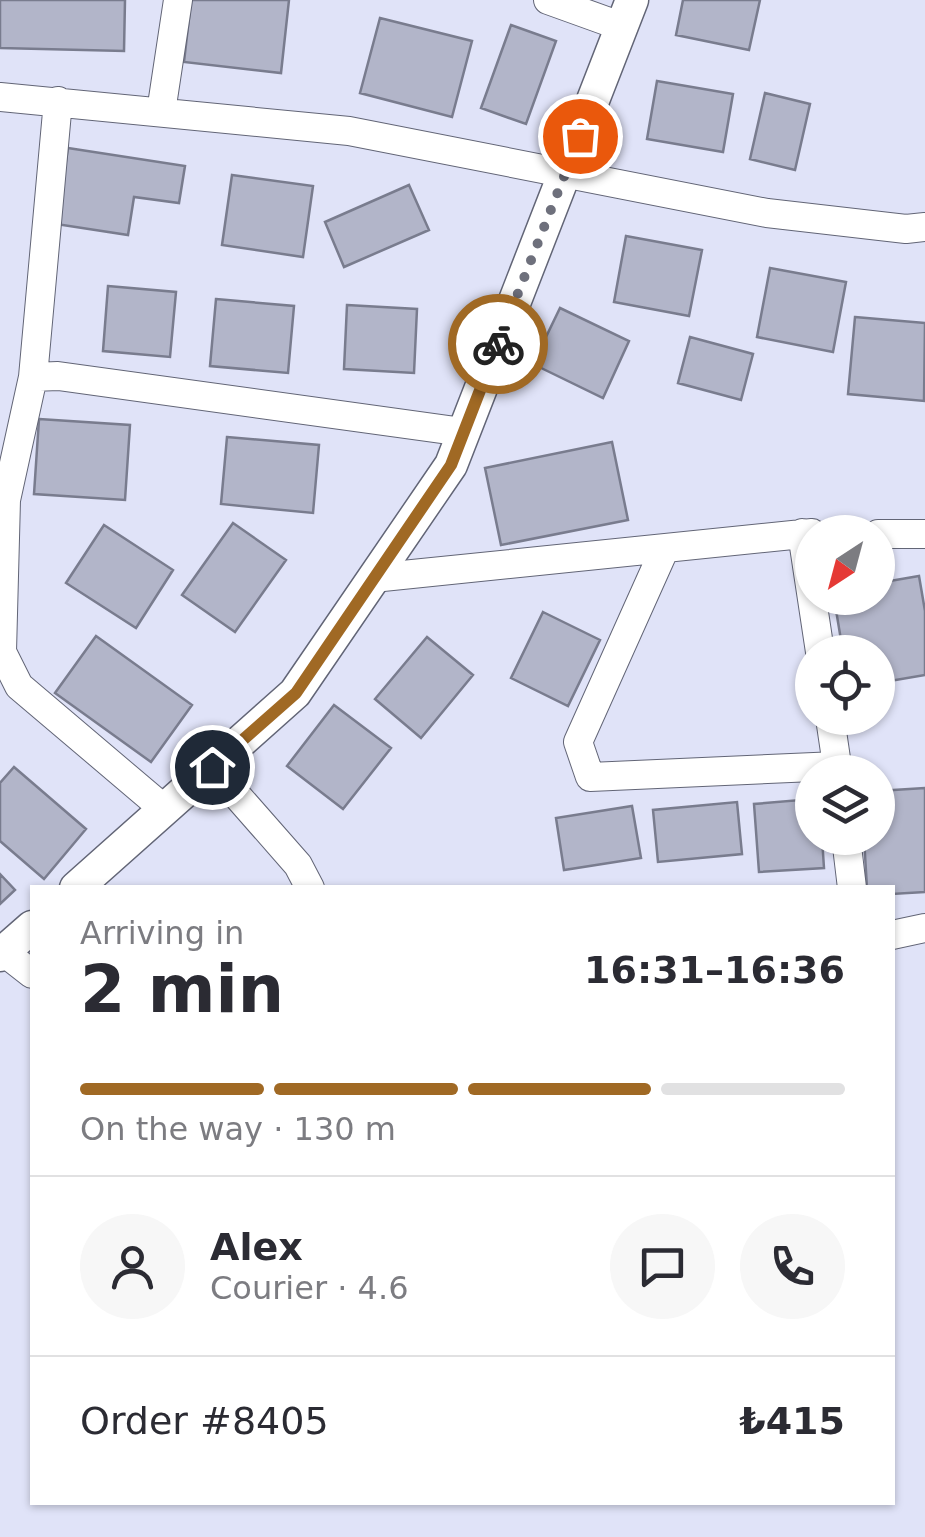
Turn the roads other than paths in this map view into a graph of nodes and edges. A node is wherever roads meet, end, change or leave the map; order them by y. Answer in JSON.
{"nodes":[{"id":1,"x":178,"y":0,"type":"edge"},
{"id":2,"x":548,"y":0,"type":"edge"},
{"id":3,"x":628,"y":13,"type":"edge"},
{"id":4,"x":0,"y":97,"type":"edge"},
{"id":5,"x":58,"y":102,"type":"junction"},
{"id":6,"x":161,"y":112,"type":"junction"},
{"id":7,"x":566,"y":172,"type":"junction"},
{"id":8,"x":925,"y":228,"type":"edge"},
{"id":9,"x":33,"y":377,"type":"junction"},
{"id":10,"x":463,"y":432,"type":"junction"},
{"id":11,"x":3,"y":501,"type":"edge"},
{"id":12,"x":795,"y":534,"type":"edge"},
{"id":13,"x":895,"y":534,"type":"edge"},
{"id":14,"x":925,"y":534,"type":"edge"},
{"id":15,"x":665,"y":548,"type":"junction"},
{"id":16,"x":374,"y":578,"type":"junction"},
{"id":17,"x":212,"y":767,"type":"junction"},
{"id":18,"x":795,"y":770,"type":"edge"},
{"id":19,"x":164,"y":809,"type":"junction"},
{"id":20,"x":848,"y":855,"type":"edge"},
{"id":21,"x":79,"y":885,"type":"edge"},
{"id":22,"x":308,"y":885,"type":"edge"},
{"id":23,"x":852,"y":885,"type":"edge"},
{"id":24,"x":30,"y":928,"type":"edge"},
{"id":25,"x":925,"y":928,"type":"edge"},
{"id":26,"x":895,"y":933,"type":"edge"},
{"id":27,"x":2,"y":954,"type":"edge"},
{"id":28,"x":30,"y":973,"type":"edge"}],
"edges":[{"from":1,"to":6,"type":"street"},
{"from":2,"to":3,"type":"street"},
{"from":3,"to":7,"type":"street"},
{"from":4,"to":5,"type":"street"},
{"from":5,"to":6,"type":"street"},
{"from":5,"to":9,"type":"street"},
{"from":6,"to":7,"type":"street"},
{"from":7,"to":8,"type":"street"},
{"from":7,"to":10,"type":"street"},
{"from":9,"to":10,"type":"street"},
{"from":9,"to":11,"type":"street"},
{"from":10,"to":16,"type":"street"},
{"from":11,"to":19,"type":"street"},
{"from":12,"to":15,"type":"street"},
{"from":13,"to":14,"type":"street"},
{"from":15,"to":16,"type":"street"},
{"from":15,"to":18,"type":"street"},
{"from":16,"to":17,"type":"street"},
{"from":17,"to":19,"type":"street"},
{"from":17,"to":22,"type":"street"},
{"from":19,"to":21,"type":"street"},
{"from":20,"to":23,"type":"street"},
{"from":24,"to":27,"type":"street"},
{"from":25,"to":26,"type":"street"},
{"from":27,"to":28,"type":"street"}]}
